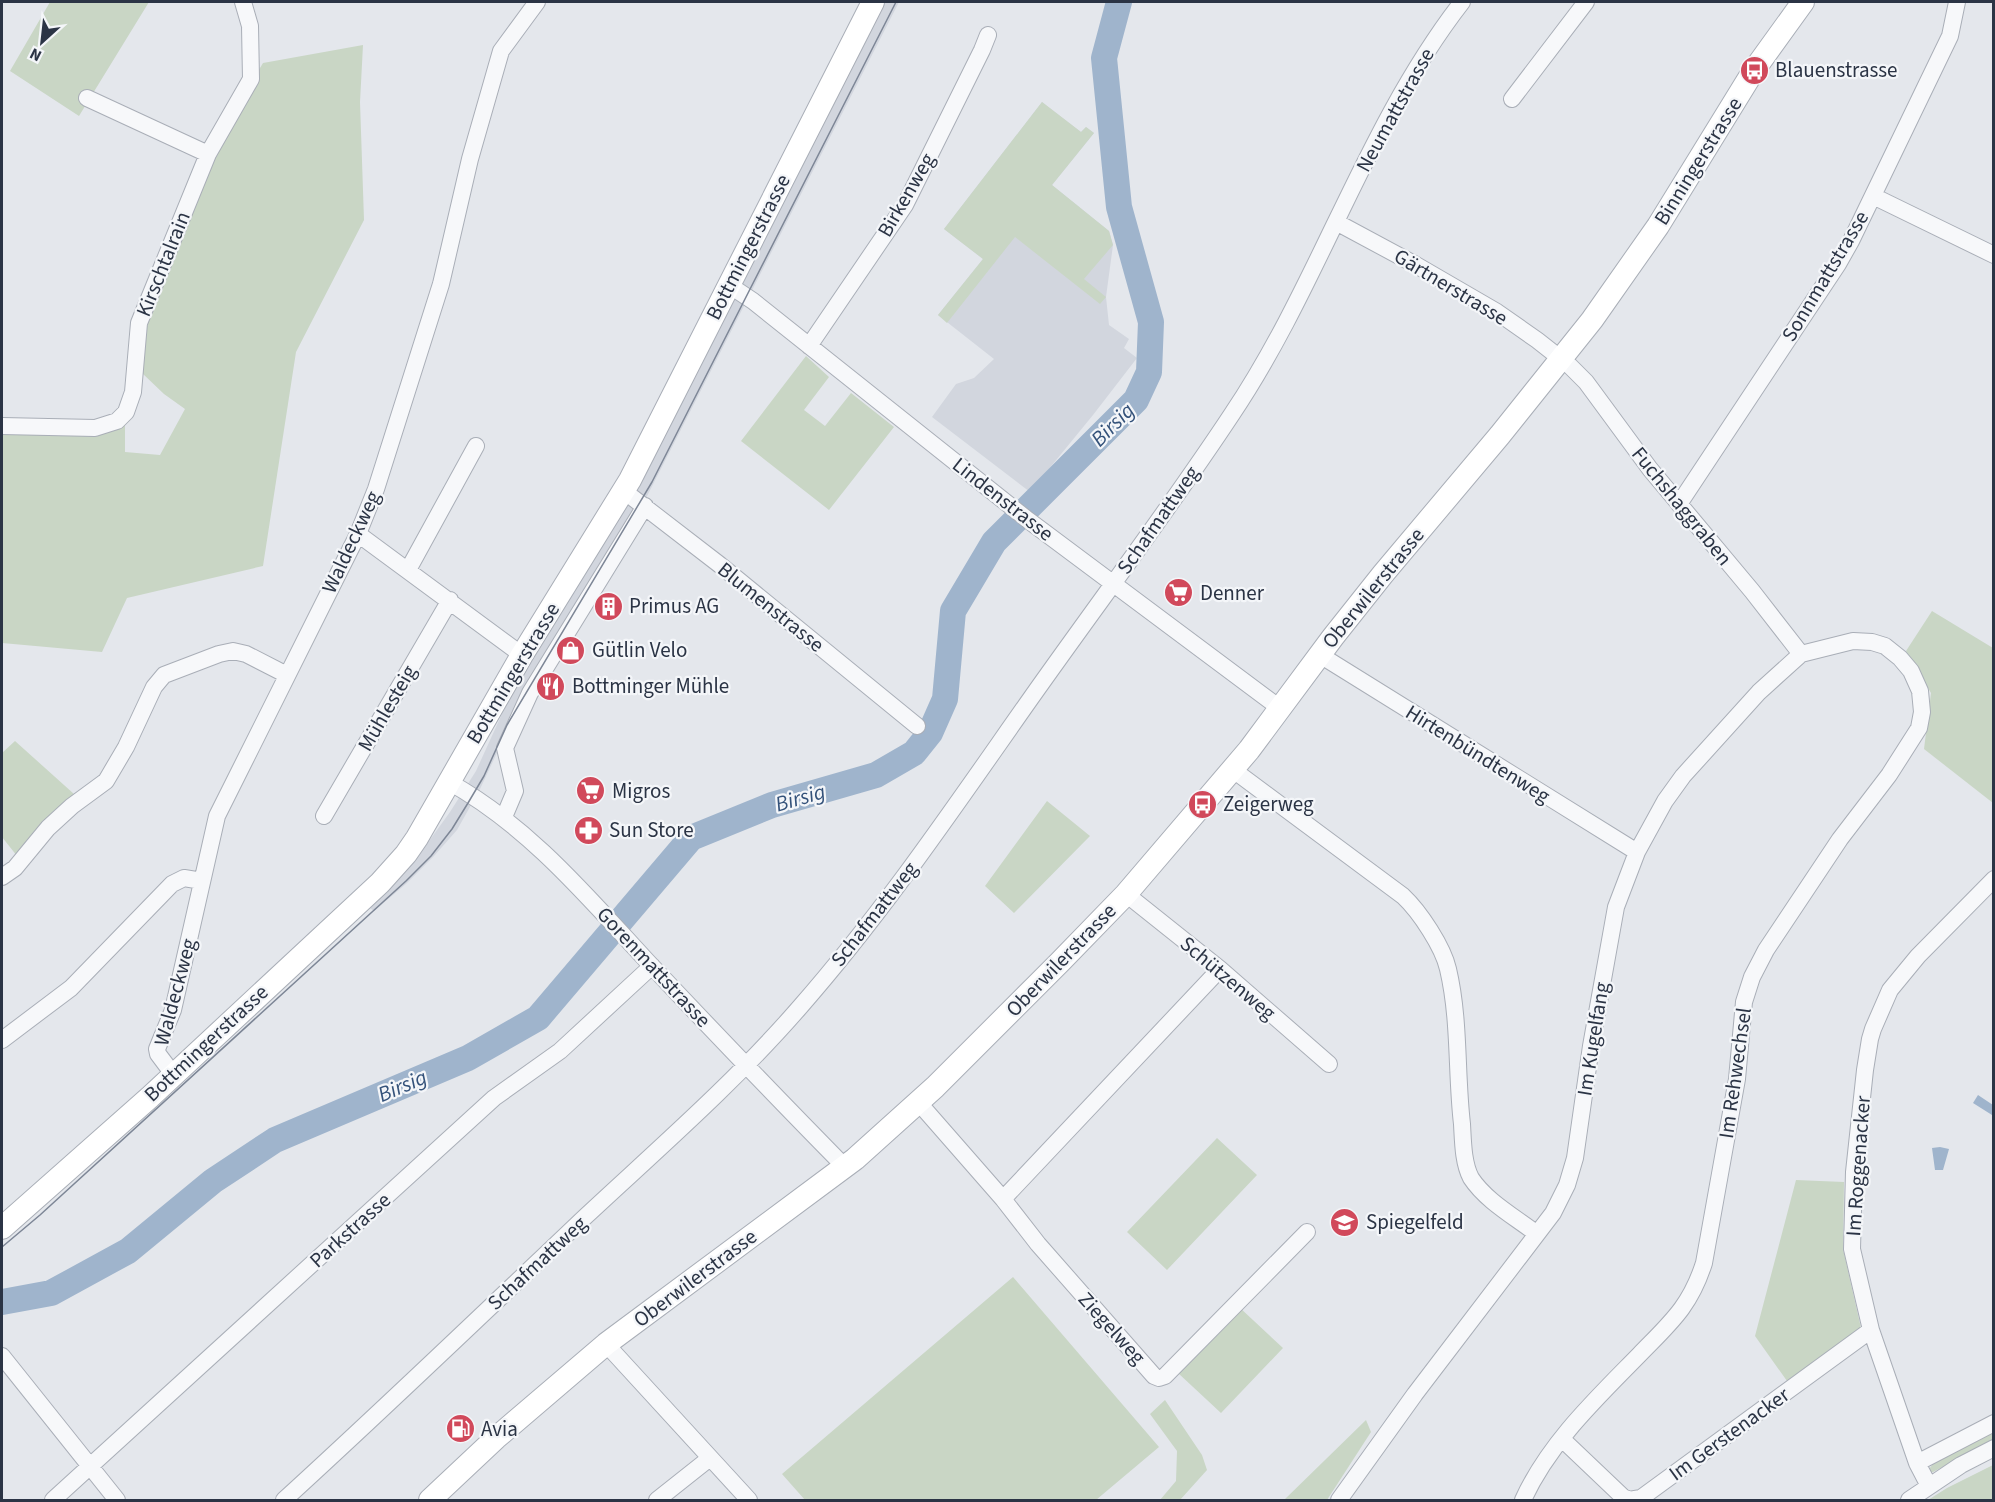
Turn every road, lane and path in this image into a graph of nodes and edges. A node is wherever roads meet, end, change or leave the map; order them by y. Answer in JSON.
{"nodes":[{"id":1,"x":243,"y":2,"type":"edge"},
{"id":2,"x":537,"y":2,"type":"edge"},
{"id":3,"x":873,"y":2,"type":"edge"},
{"id":4,"x":1462,"y":2,"type":"edge"},
{"id":5,"x":1586,"y":2,"type":"edge"},
{"id":6,"x":1803,"y":2,"type":"edge"},
{"id":7,"x":1957,"y":2,"type":"edge"},
{"id":8,"x":988,"y":35,"type":"dead end"},
{"id":9,"x":87,"y":98,"type":"dead end"},
{"id":10,"x":1512,"y":99,"type":"dead end"},
{"id":11,"x":208,"y":154,"type":"junction"},
{"id":12,"x":1873,"y":196,"type":"junction"},
{"id":13,"x":1336,"y":222,"type":"junction"},
{"id":14,"x":1994,"y":255,"type":"edge"},
{"id":15,"x":729,"y":285,"type":"junction"},
{"id":16,"x":1592,"y":320,"type":"joint"},
{"id":17,"x":809,"y":346,"type":"junction"},
{"id":18,"x":1562,"y":359,"type":"junction"},
{"id":19,"x":2,"y":426,"type":"edge"},
{"id":20,"x":476,"y":446,"type":"dead end"},
{"id":21,"x":624,"y":491,"type":"junction"},
{"id":22,"x":1679,"y":504,"type":"junction"},
{"id":23,"x":645,"y":506,"type":"junction"},
{"id":24,"x":358,"y":534,"type":"junction"},
{"id":25,"x":408,"y":570,"type":"junction"},
{"id":26,"x":1114,"y":583,"type":"junction"},
{"id":27,"x":450,"y":600,"type":"junction"},
{"id":28,"x":1885,"y":646,"type":"joint"},
{"id":29,"x":1801,"y":654,"type":"junction"},
{"id":30,"x":522,"y":655,"type":"junction"},
{"id":31,"x":1320,"y":655,"type":"junction"},
{"id":32,"x":287,"y":675,"type":"junction"},
{"id":33,"x":1281,"y":709,"type":"junction"},
{"id":34,"x":917,"y":726,"type":"dead end"},
{"id":35,"x":1232,"y":769,"type":"junction"},
{"id":36,"x":449,"y":782,"type":"junction"},
{"id":37,"x":324,"y":816,"type":"dead end"},
{"id":38,"x":504,"y":818,"type":"junction"},
{"id":39,"x":1637,"y":852,"type":"junction"},
{"id":40,"x":2,"y":877,"type":"edge"},
{"id":41,"x":1994,"y":879,"type":"edge"},
{"id":42,"x":202,"y":881,"type":"junction"},
{"id":43,"x":1125,"y":894,"type":"junction"},
{"id":44,"x":652,"y":966,"type":"junction"},
{"id":45,"x":1220,"y":969,"type":"junction"},
{"id":46,"x":2,"y":1040,"type":"edge"},
{"id":47,"x":1329,"y":1064,"type":"dead end"},
{"id":48,"x":746,"y":1065,"type":"junction"},
{"id":49,"x":173,"y":1074,"type":"junction"},
{"id":50,"x":919,"y":1103,"type":"junction"},
{"id":51,"x":845,"y":1167,"type":"junction"},
{"id":52,"x":1003,"y":1199,"type":"junction"},
{"id":53,"x":5,"y":1218,"type":"edge"},
{"id":54,"x":1307,"y":1232,"type":"dead end"},
{"id":55,"x":1537,"y":1234,"type":"junction"},
{"id":56,"x":1871,"y":1330,"type":"junction"},
{"id":57,"x":606,"y":1344,"type":"junction"},
{"id":58,"x":2,"y":1356,"type":"edge"},
{"id":59,"x":1994,"y":1423,"type":"edge"},
{"id":60,"x":1562,"y":1439,"type":"junction"},
{"id":61,"x":1994,"y":1448,"type":"edge"},
{"id":62,"x":710,"y":1458,"type":"junction"},
{"id":63,"x":1917,"y":1463,"type":"junction"},
{"id":64,"x":90,"y":1467,"type":"junction"},
{"id":65,"x":1929,"y":1486,"type":"junction"},
{"id":66,"x":53,"y":1500,"type":"edge"},
{"id":67,"x":117,"y":1500,"type":"edge"},
{"id":68,"x":284,"y":1500,"type":"edge"},
{"id":69,"x":430,"y":1500,"type":"edge"},
{"id":70,"x":657,"y":1500,"type":"edge"},
{"id":71,"x":749,"y":1500,"type":"edge"},
{"id":72,"x":1339,"y":1500,"type":"edge"},
{"id":73,"x":1523,"y":1500,"type":"edge"},
{"id":74,"x":1909,"y":1500,"type":"edge"}],
"edges":[{"from":1,"to":11,"type":"street","name":"Kirschtalrain"},
{"from":2,"to":24,"type":"street","name":"Waldeckweg"},
{"from":3,"to":15,"type":"main road","name":"Bottmingerstrasse"},
{"from":4,"to":13,"type":"street","name":"Neumattstrasse"},
{"from":5,"to":10,"type":"street"},
{"from":6,"to":16,"type":"main road","name":"Binningerstrasse"},
{"from":7,"to":12,"type":"street","name":"Sonnmattstrasse"},
{"from":8,"to":17,"type":"street","name":"Birkenweg"},
{"from":9,"to":11,"type":"street"},
{"from":11,"to":19,"type":"street","name":"Kirschtalrain"},
{"from":12,"to":14,"type":"street"},
{"from":12,"to":22,"type":"street","name":"Sonnmattstrasse"},
{"from":13,"to":18,"type":"street","name":"Gärtnerstrasse"},
{"from":13,"to":26,"type":"street","name":"Schafmattweg"},
{"from":15,"to":17,"type":"street","name":"Lindenstrasse"},
{"from":15,"to":21,"type":"main road","name":"Bottmingerstrasse"},
{"from":16,"to":18,"type":"main road","name":"Oberwilerstrasse"},
{"from":17,"to":26,"type":"street","name":"Lindenstrasse"},
{"from":18,"to":22,"type":"street","name":"Fuchshaggraben"},
{"from":18,"to":31,"type":"main road","name":"Oberwilerstrasse"},
{"from":20,"to":25,"type":"street"},
{"from":21,"to":23,"type":"street","name":"Blumenstrasse"},
{"from":21,"to":30,"type":"main road","name":"Bottmingerstrasse"},
{"from":22,"to":29,"type":"street","name":"Fuchshaggraben"},
{"from":23,"to":34,"type":"street","name":"Blumenstrasse"},
{"from":23,"to":38,"type":"street","name":"Bottmingerstrasse"},
{"from":24,"to":25,"type":"street"},
{"from":24,"to":32,"type":"street","name":"Waldeckweg"},
{"from":25,"to":27,"type":"street"},
{"from":26,"to":33,"type":"street","name":"Lindenstrasse"},
{"from":26,"to":48,"type":"street","name":"Schafmattweg"},
{"from":27,"to":30,"type":"street"},
{"from":27,"to":37,"type":"street","name":"Mühlesteig"},
{"from":28,"to":29,"type":"street","name":"Im Kugelfang"},
{"from":28,"to":60,"type":"street","name":"Im Rehwechsel"},
{"from":29,"to":39,"type":"street","name":"Im Kugelfang"},
{"from":30,"to":36,"type":"main road","name":"Bottmingerstrasse"},
{"from":31,"to":33,"type":"main road","name":"Oberwilerstrasse"},
{"from":31,"to":39,"type":"street","name":"Hirtenbündtenweg"},
{"from":32,"to":40,"type":"street"},
{"from":32,"to":42,"type":"street","name":"Waldeckweg"},
{"from":33,"to":35,"type":"main road","name":"Oberwilerstrasse"},
{"from":35,"to":43,"type":"main road","name":"Oberwilerstrasse"},
{"from":35,"to":55,"type":"street"},
{"from":36,"to":38,"type":"street","name":"Gorenmattstrasse"},
{"from":36,"to":49,"type":"main road","name":"Bottmingerstrasse"},
{"from":38,"to":44,"type":"street","name":"Gorenmattstrasse"},
{"from":39,"to":55,"type":"street","name":"Im Kugelfang"},
{"from":41,"to":56,"type":"street","name":"Im Roggenacker"},
{"from":42,"to":46,"type":"street"},
{"from":42,"to":49,"type":"street","name":"Waldeckweg"},
{"from":43,"to":45,"type":"street","name":"Schützenweg"},
{"from":43,"to":50,"type":"main road","name":"Oberwilerstrasse"},
{"from":44,"to":48,"type":"street","name":"Gorenmattstrasse"},
{"from":44,"to":64,"type":"street","name":"Parkstrasse"},
{"from":45,"to":47,"type":"street","name":"Schützenweg"},
{"from":45,"to":52,"type":"street"},
{"from":48,"to":51,"type":"street","name":"Gorenmattstrasse"},
{"from":48,"to":68,"type":"street","name":"Schafmattweg"},
{"from":49,"to":53,"type":"main road","name":"Bottmingerstrasse"},
{"from":50,"to":51,"type":"main road","name":"Oberwilerstrasse"},
{"from":50,"to":52,"type":"street","name":"Ziegelweg"},
{"from":51,"to":57,"type":"main road","name":"Oberwilerstrasse"},
{"from":52,"to":54,"type":"street","name":"Ziegelweg"},
{"from":55,"to":72,"type":"street","name":"Im Kugelfang"},
{"from":56,"to":60,"type":"street","name":"Im Gerstenacker"},
{"from":56,"to":63,"type":"street","name":"Im Roggenacker"},
{"from":57,"to":62,"type":"street"},
{"from":57,"to":69,"type":"main road","name":"Oberwilerstrasse"},
{"from":58,"to":64,"type":"street"},
{"from":59,"to":63,"type":"street"},
{"from":60,"to":73,"type":"street","name":"Im Rehwechsel"},
{"from":61,"to":65,"type":"street"},
{"from":62,"to":70,"type":"street"},
{"from":62,"to":71,"type":"street"},
{"from":63,"to":65,"type":"street","name":"Im Roggenacker"},
{"from":64,"to":66,"type":"street","name":"Parkstrasse"},
{"from":64,"to":67,"type":"street"},
{"from":65,"to":74,"type":"street"}]}
